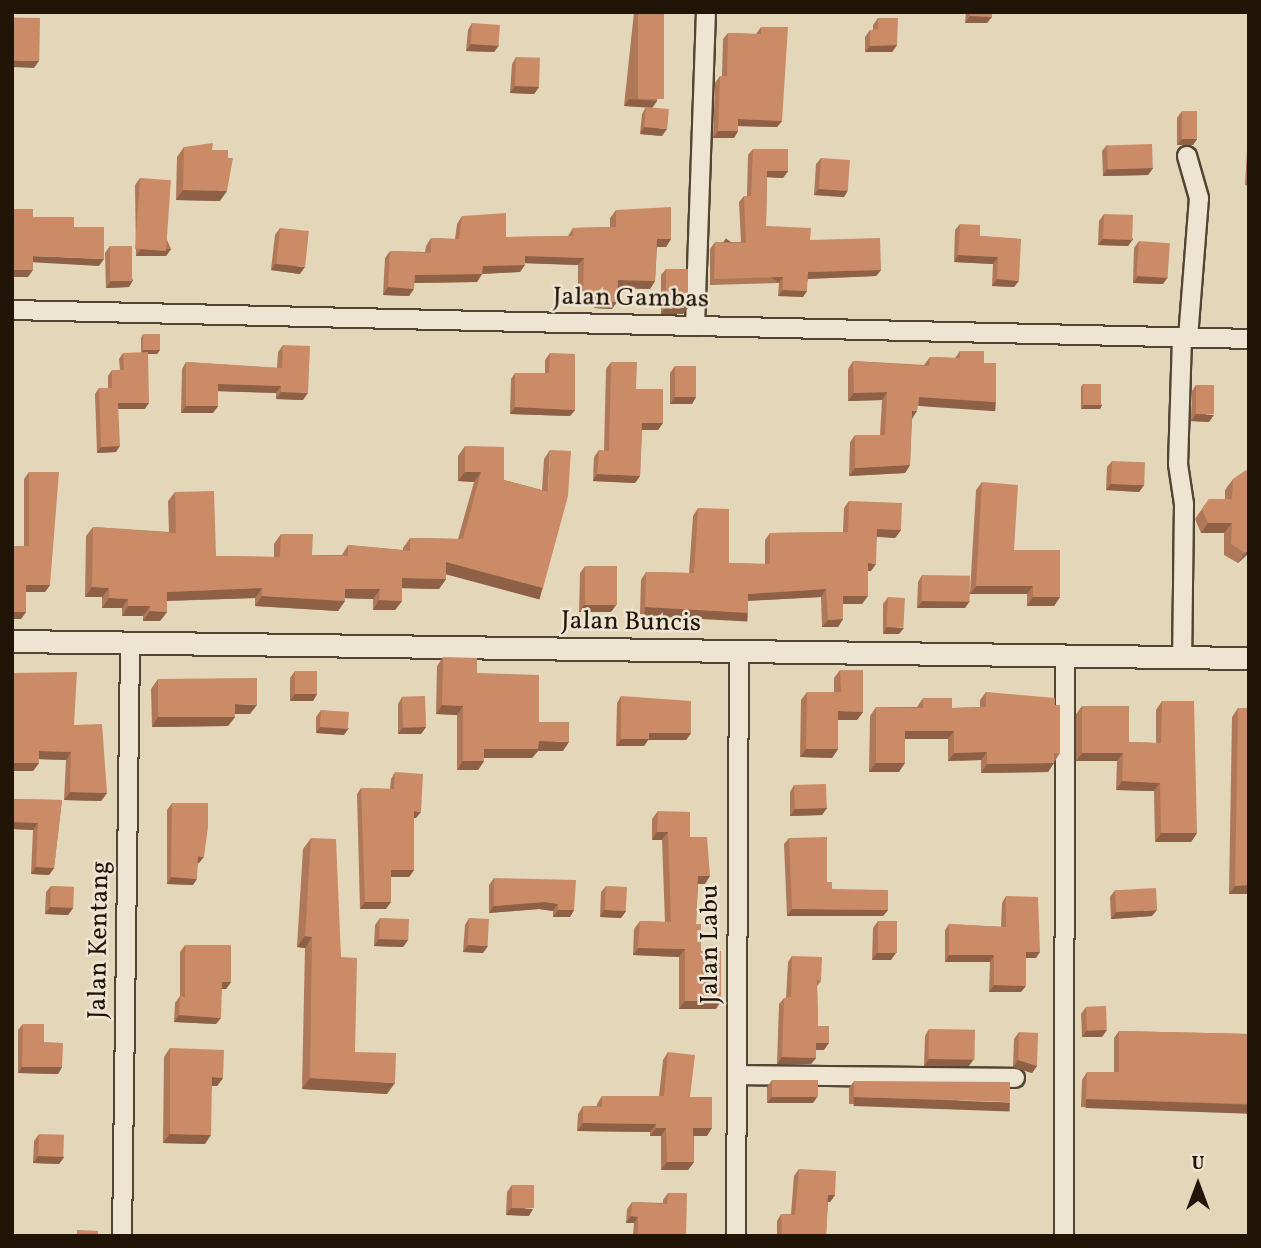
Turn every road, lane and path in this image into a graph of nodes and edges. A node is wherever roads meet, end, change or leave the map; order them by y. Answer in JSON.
{"nodes":[{"id":1,"x":706,"y":12,"type":"edge"},
{"id":2,"x":1186,"y":156,"type":"dead end"},
{"id":3,"x":12,"y":310,"type":"edge"},
{"id":4,"x":695,"y":326,"type":"junction"},
{"id":5,"x":1185,"y":338,"type":"junction"},
{"id":6,"x":1249,"y":339,"type":"edge"},
{"id":7,"x":12,"y":641,"type":"edge"},
{"id":8,"x":130,"y":645,"type":"junction"},
{"id":9,"x":739,"y":652,"type":"junction"},
{"id":10,"x":1065,"y":655,"type":"junction"},
{"id":11,"x":1182,"y":657,"type":"junction"},
{"id":12,"x":1249,"y":658,"type":"edge"},
{"id":13,"x":737,"y":1075,"type":"junction"},
{"id":14,"x":1015,"y":1078,"type":"dead end"},
{"id":15,"x":122,"y":1236,"type":"edge"},
{"id":16,"x":736,"y":1236,"type":"edge"},
{"id":17,"x":1064,"y":1236,"type":"edge"}],
"edges":[{"from":1,"to":4,"type":"street"},
{"from":2,"to":5,"type":"street"},
{"from":3,"to":4,"type":"street","name":"Jalan Gambas"},
{"from":4,"to":5,"type":"street","name":"Jalan Gambas"},
{"from":5,"to":6,"type":"street","name":"Jalan Gambas"},
{"from":5,"to":11,"type":"street"},
{"from":7,"to":8,"type":"street","name":"Jalan Buncis"},
{"from":8,"to":9,"type":"street","name":"Jalan Buncis"},
{"from":8,"to":15,"type":"street","name":"Jalan Kentang"},
{"from":9,"to":10,"type":"street","name":"Jalan Buncis"},
{"from":9,"to":13,"type":"street","name":"Jalan Labu"},
{"from":10,"to":11,"type":"street","name":"Jalan Buncis"},
{"from":10,"to":17,"type":"street"},
{"from":11,"to":12,"type":"street","name":"Jalan Buncis"},
{"from":13,"to":14,"type":"street"},
{"from":13,"to":16,"type":"street","name":"Jalan Labu"}]}
